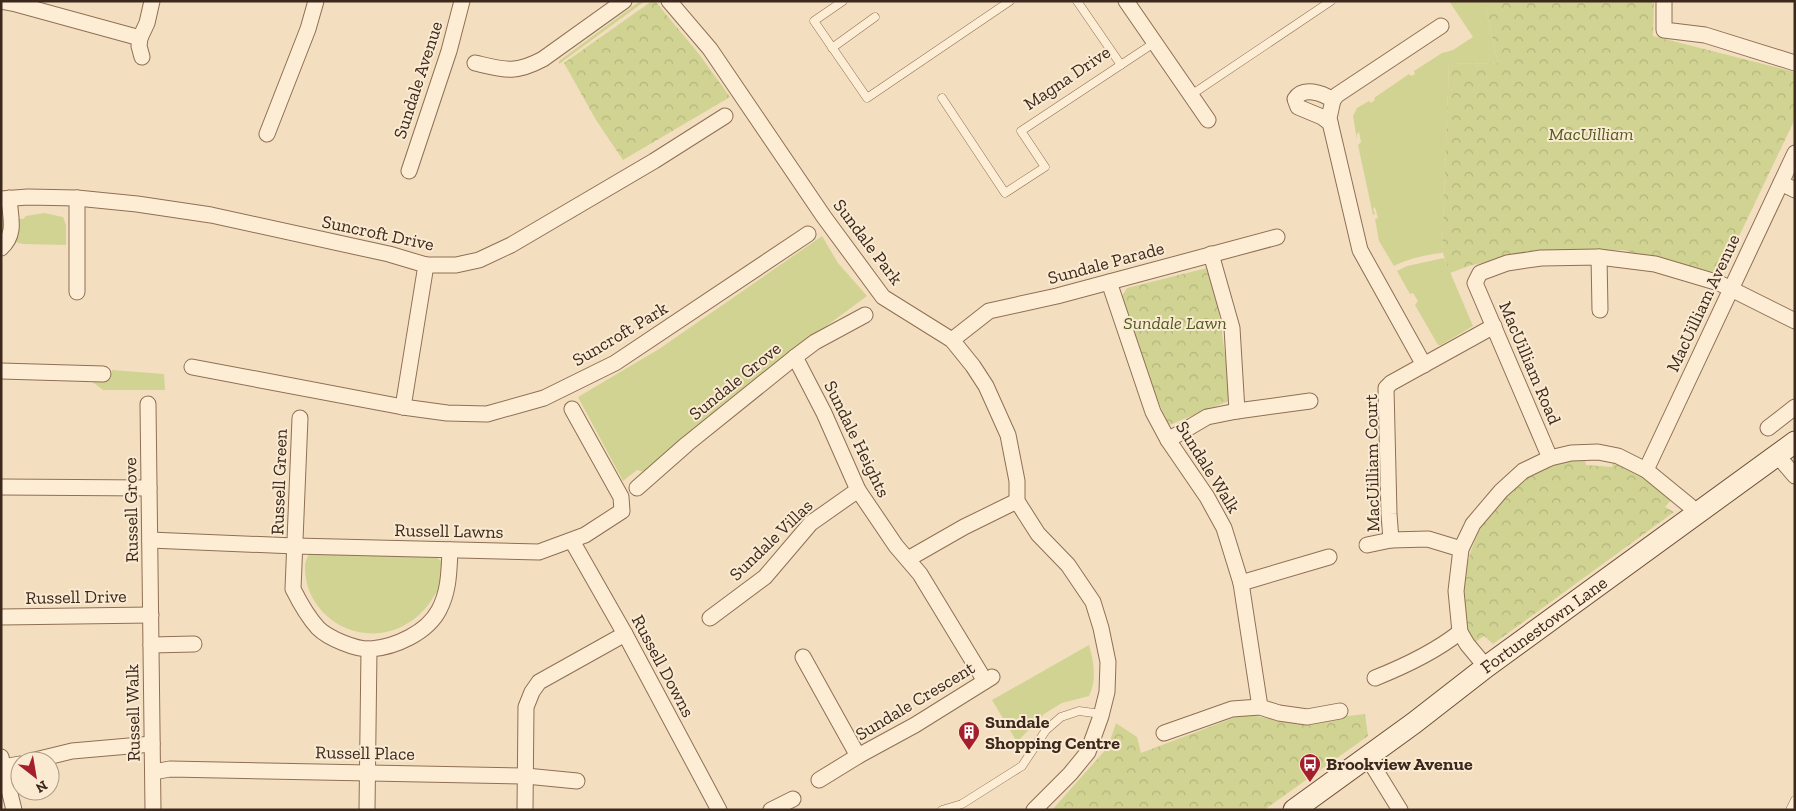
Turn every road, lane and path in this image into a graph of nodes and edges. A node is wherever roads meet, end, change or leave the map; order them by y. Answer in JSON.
{"nodes":[{"id":1,"x":1,"y":1,"type":"edge"},
{"id":2,"x":152,"y":1,"type":"edge"},
{"id":3,"x":316,"y":1,"type":"edge"},
{"id":4,"x":462,"y":1,"type":"edge"},
{"id":5,"x":624,"y":1,"type":"edge"},
{"id":6,"x":670,"y":1,"type":"edge"},
{"id":7,"x":843,"y":1,"type":"edge"},
{"id":8,"x":1010,"y":1,"type":"edge"},
{"id":9,"x":1076,"y":1,"type":"edge"},
{"id":10,"x":1126,"y":1,"type":"edge"},
{"id":11,"x":1331,"y":1,"type":"edge"},
{"id":12,"x":1664,"y":1,"type":"edge"},
{"id":13,"x":875,"y":17,"type":"dead end"},
{"id":14,"x":1441,"y":26,"type":"dead end"},
{"id":15,"x":140,"y":38,"type":"junction"},
{"id":16,"x":1154,"y":43,"type":"junction"},
{"id":17,"x":832,"y":48,"type":"junction"},
{"id":18,"x":142,"y":57,"type":"dead end"},
{"id":19,"x":1795,"y":63,"type":"edge"},
{"id":20,"x":475,"y":64,"type":"dead end"},
{"id":21,"x":1122,"y":65,"type":"junction"},
{"id":22,"x":1191,"y":95,"type":"junction"},
{"id":23,"x":942,"y":98,"type":"dead end"},
{"id":24,"x":1333,"y":100,"type":"junction"},
{"id":25,"x":725,"y":116,"type":"dead end"},
{"id":26,"x":1208,"y":120,"type":"dead end"},
{"id":27,"x":1330,"y":123,"type":"junction"},
{"id":28,"x":267,"y":134,"type":"dead end"},
{"id":29,"x":1795,"y":153,"type":"edge"},
{"id":30,"x":409,"y":170,"type":"dead end"},
{"id":31,"x":1788,"y":187,"type":"edge"},
{"id":32,"x":5,"y":198,"type":"edge"},
{"id":33,"x":77,"y":198,"type":"junction"},
{"id":34,"x":808,"y":234,"type":"dead end"},
{"id":35,"x":1278,"y":237,"type":"dead end"},
{"id":36,"x":1,"y":248,"type":"edge"},
{"id":37,"x":1211,"y":254,"type":"junction"},
{"id":38,"x":1599,"y":257,"type":"junction"},
{"id":39,"x":426,"y":265,"type":"junction"},
{"id":40,"x":1110,"y":282,"type":"junction"},
{"id":41,"x":1730,"y":289,"type":"junction"},
{"id":42,"x":77,"y":292,"type":"dead end"},
{"id":43,"x":1600,"y":310,"type":"dead end"},
{"id":44,"x":865,"y":315,"type":"dead end"},
{"id":45,"x":1795,"y":321,"type":"edge"},
{"id":46,"x":1494,"y":326,"type":"junction"},
{"id":47,"x":952,"y":340,"type":"junction"},
{"id":48,"x":794,"y":357,"type":"junction"},
{"id":49,"x":1424,"y":365,"type":"junction"},
{"id":50,"x":192,"y":368,"type":"dead end"},
{"id":51,"x":1,"y":371,"type":"edge"},
{"id":52,"x":103,"y":374,"type":"dead end"},
{"id":53,"x":1310,"y":401,"type":"dead end"},
{"id":54,"x":148,"y":404,"type":"dead end"},
{"id":55,"x":403,"y":407,"type":"junction"},
{"id":56,"x":1795,"y":407,"type":"edge"},
{"id":57,"x":572,"y":409,"type":"dead end"},
{"id":58,"x":1238,"y":411,"type":"junction"},
{"id":59,"x":300,"y":418,"type":"dead end"},
{"id":60,"x":1768,"y":428,"type":"dead end"},
{"id":61,"x":1168,"y":440,"type":"junction"},
{"id":62,"x":1795,"y":442,"type":"edge"},
{"id":63,"x":1777,"y":455,"type":"junction"},
{"id":64,"x":1550,"y":458,"type":"junction"},
{"id":65,"x":1646,"y":470,"type":"junction"},
{"id":66,"x":1795,"y":476,"type":"edge"},
{"id":67,"x":1,"y":487,"type":"edge"},
{"id":68,"x":149,"y":488,"type":"junction"},
{"id":69,"x":637,"y":488,"type":"dead end"},
{"id":70,"x":858,"y":490,"type":"junction"},
{"id":71,"x":1017,"y":501,"type":"junction"},
{"id":72,"x":1696,"y":515,"type":"junction"},
{"id":73,"x":150,"y":540,"type":"junction"},
{"id":74,"x":1391,"y":540,"type":"junction"},
{"id":75,"x":572,"y":541,"type":"junction"},
{"id":76,"x":1367,"y":545,"type":"dead end"},
{"id":77,"x":295,"y":546,"type":"junction"},
{"id":78,"x":1461,"y":549,"type":"junction"},
{"id":79,"x":450,"y":550,"type":"junction"},
{"id":80,"x":1329,"y":557,"type":"dead end"},
{"id":81,"x":908,"y":559,"type":"junction"},
{"id":82,"x":1241,"y":583,"type":"junction"},
{"id":83,"x":151,"y":615,"type":"junction"},
{"id":84,"x":1,"y":617,"type":"edge"},
{"id":85,"x":710,"y":618,"type":"dead end"},
{"id":86,"x":1460,"y":632,"type":"junction"},
{"id":87,"x":625,"y":634,"type":"junction"},
{"id":88,"x":194,"y":644,"type":"dead end"},
{"id":89,"x":151,"y":645,"type":"junction"},
{"id":90,"x":370,"y":649,"type":"junction"},
{"id":91,"x":803,"y":657,"type":"dead end"},
{"id":92,"x":1486,"y":667,"type":"junction"},
{"id":93,"x":1375,"y":678,"type":"dead end"},
{"id":94,"x":988,"y":679,"type":"joint"},
{"id":95,"x":1260,"y":707,"type":"junction"},
{"id":96,"x":1340,"y":711,"type":"dead end"},
{"id":97,"x":1101,"y":716,"type":"junction"},
{"id":98,"x":1164,"y":734,"type":"dead end"},
{"id":99,"x":152,"y":744,"type":"junction"},
{"id":100,"x":60,"y":754,"type":"edge"},
{"id":101,"x":858,"y":756,"type":"junction"},
{"id":102,"x":1368,"y":758,"type":"junction"},
{"id":103,"x":2,"y":762,"type":"edge"},
{"id":104,"x":153,"y":772,"type":"junction"},
{"id":105,"x":368,"y":772,"type":"junction"},
{"id":106,"x":526,"y":776,"type":"junction"},
{"id":107,"x":819,"y":780,"type":"dead end"},
{"id":108,"x":577,"y":781,"type":"dead end"},
{"id":109,"x":793,"y":799,"type":"dead end"},
{"id":110,"x":1795,"y":800,"type":"edge"},
{"id":111,"x":14,"y":810,"type":"edge"},
{"id":112,"x":153,"y":810,"type":"edge"},
{"id":113,"x":367,"y":810,"type":"edge"},
{"id":114,"x":525,"y":810,"type":"edge"},
{"id":115,"x":719,"y":810,"type":"edge"},
{"id":116,"x":772,"y":810,"type":"edge"},
{"id":117,"x":942,"y":810,"type":"edge"},
{"id":118,"x":1034,"y":810,"type":"edge"},
{"id":119,"x":1294,"y":810,"type":"edge"},
{"id":120,"x":1400,"y":810,"type":"edge"},
{"id":121,"x":1790,"y":810,"type":"edge"}],
"edges":[{"from":1,"to":15,"type":"street"},
{"from":2,"to":15,"type":"street"},
{"from":3,"to":28,"type":"street"},
{"from":4,"to":30,"type":"street","name":"Sundale Avenue"},
{"from":5,"to":20,"type":"street"},
{"from":6,"to":47,"type":"street","name":"Sundale Park"},
{"from":7,"to":17,"type":"lane"},
{"from":8,"to":17,"type":"lane"},
{"from":9,"to":21,"type":"lane"},
{"from":10,"to":16,"type":"street"},
{"from":11,"to":22,"type":"lane"},
{"from":12,"to":19,"type":"street"},
{"from":13,"to":17,"type":"lane"},
{"from":14,"to":24,"type":"street"},
{"from":15,"to":18,"type":"street"},
{"from":16,"to":21,"type":"lane","name":"Magna Drive"},
{"from":16,"to":22,"type":"street"},
{"from":21,"to":23,"type":"lane","name":"Magna Drive"},
{"from":22,"to":26,"type":"street"},
{"from":24,"to":27,"type":"street"},
{"from":24,"to":27,"type":"street"},
{"from":25,"to":39,"type":"street","name":"Suncroft Drive"},
{"from":27,"to":49,"type":"street"},
{"from":29,"to":31,"type":"street","name":"MacUilliam Avenue"},
{"from":31,"to":41,"type":"street","name":"MacUilliam Avenue"},
{"from":32,"to":33,"type":"street","name":"Suncroft Drive"},
{"from":32,"to":36,"type":"street"},
{"from":33,"to":39,"type":"street","name":"Suncroft Drive"},
{"from":33,"to":42,"type":"street"},
{"from":34,"to":55,"type":"street","name":"Suncroft Park"},
{"from":35,"to":37,"type":"street","name":"Sundale Parade"},
{"from":37,"to":40,"type":"street","name":"Sundale Parade"},
{"from":37,"to":58,"type":"street"},
{"from":38,"to":41,"type":"street"},
{"from":38,"to":43,"type":"street"},
{"from":38,"to":46,"type":"street","name":"MacUilliam Road"},
{"from":39,"to":55,"type":"street"},
{"from":40,"to":47,"type":"street","name":"Sundale Parade"},
{"from":40,"to":61,"type":"street","name":"Sundale Walk"},
{"from":41,"to":45,"type":"street"},
{"from":41,"to":65,"type":"street","name":"MacUilliam Avenue"},
{"from":44,"to":48,"type":"street","name":"Sundale Grove"},
{"from":46,"to":49,"type":"street","name":"MacUilliam Court"},
{"from":46,"to":64,"type":"street","name":"MacUilliam Road"},
{"from":47,"to":71,"type":"street","name":"Sundale Park"},
{"from":48,"to":69,"type":"street","name":"Sundale Grove"},
{"from":48,"to":70,"type":"street","name":"Sundale Heights"},
{"from":49,"to":74,"type":"street","name":"MacUilliam Court"},
{"from":50,"to":55,"type":"street","name":"Suncroft Park"},
{"from":51,"to":52,"type":"street"},
{"from":53,"to":58,"type":"street"},
{"from":54,"to":68,"type":"street","name":"Russell Grove"},
{"from":56,"to":60,"type":"street"},
{"from":57,"to":75,"type":"street","name":"Russell Lawns"},
{"from":58,"to":61,"type":"street"},
{"from":59,"to":77,"type":"street","name":"Russell Green"},
{"from":61,"to":82,"type":"street","name":"Sundale Walk"},
{"from":62,"to":63,"type":"street","name":"Fortunestown Lane"},
{"from":63,"to":66,"type":"street"},
{"from":63,"to":72,"type":"street","name":"Fortunestown Lane"},
{"from":64,"to":65,"type":"street"},
{"from":64,"to":78,"type":"street"},
{"from":65,"to":72,"type":"street"},
{"from":67,"to":68,"type":"street"},
{"from":68,"to":73,"type":"street","name":"Russell Grove"},
{"from":70,"to":81,"type":"street","name":"Sundale Heights"},
{"from":70,"to":85,"type":"street","name":"Sundale Villas"},
{"from":71,"to":81,"type":"street"},
{"from":71,"to":97,"type":"street"},
{"from":72,"to":92,"type":"street","name":"Fortunestown Lane"},
{"from":73,"to":77,"type":"street","name":"Russell Lawns"},
{"from":73,"to":83,"type":"street","name":"Russell Grove"},
{"from":74,"to":76,"type":"street","name":"MacUilliam Court"},
{"from":74,"to":78,"type":"street","name":"MacUilliam Court"},
{"from":75,"to":79,"type":"street","name":"Russell Lawns"},
{"from":75,"to":87,"type":"street","name":"Russell Downs"},
{"from":77,"to":79,"type":"street","name":"Russell Lawns"},
{"from":77,"to":90,"type":"street","name":"Russell Green"},
{"from":78,"to":86,"type":"street"},
{"from":79,"to":90,"type":"street"},
{"from":80,"to":82,"type":"street"},
{"from":81,"to":94,"type":"street","name":"Sundale Heights"},
{"from":82,"to":95,"type":"street","name":"Sundale Walk"},
{"from":83,"to":84,"type":"street","name":"Russell Drive"},
{"from":83,"to":89,"type":"street","name":"Russell Walk"},
{"from":86,"to":92,"type":"street"},
{"from":86,"to":93,"type":"street"},
{"from":87,"to":106,"type":"street"},
{"from":87,"to":115,"type":"street","name":"Russell Downs"},
{"from":88,"to":89,"type":"street"},
{"from":89,"to":99,"type":"street","name":"Russell Walk"},
{"from":90,"to":105,"type":"street"},
{"from":91,"to":101,"type":"street","name":"Sundale Crescent"},
{"from":92,"to":102,"type":"street","name":"Fortunestown Lane"},
{"from":94,"to":101,"type":"street","name":"Sundale Crescent"},
{"from":95,"to":96,"type":"street"},
{"from":95,"to":98,"type":"street"},
{"from":97,"to":117,"type":"lane"},
{"from":97,"to":118,"type":"street"},
{"from":99,"to":100,"type":"street"},
{"from":99,"to":104,"type":"street","name":"Russell Walk"},
{"from":101,"to":107,"type":"street","name":"Sundale Crescent"},
{"from":102,"to":119,"type":"street","name":"Fortunestown Lane"},
{"from":102,"to":120,"type":"street"},
{"from":103,"to":111,"type":"street"},
{"from":104,"to":105,"type":"street","name":"Russell Place"},
{"from":104,"to":112,"type":"street","name":"Russell Walk"},
{"from":105,"to":106,"type":"street","name":"Russell Place"},
{"from":105,"to":113,"type":"street"},
{"from":106,"to":108,"type":"street","name":"Russell Place"},
{"from":106,"to":114,"type":"street"},
{"from":109,"to":116,"type":"street"},
{"from":110,"to":121,"type":"lane"}]}
